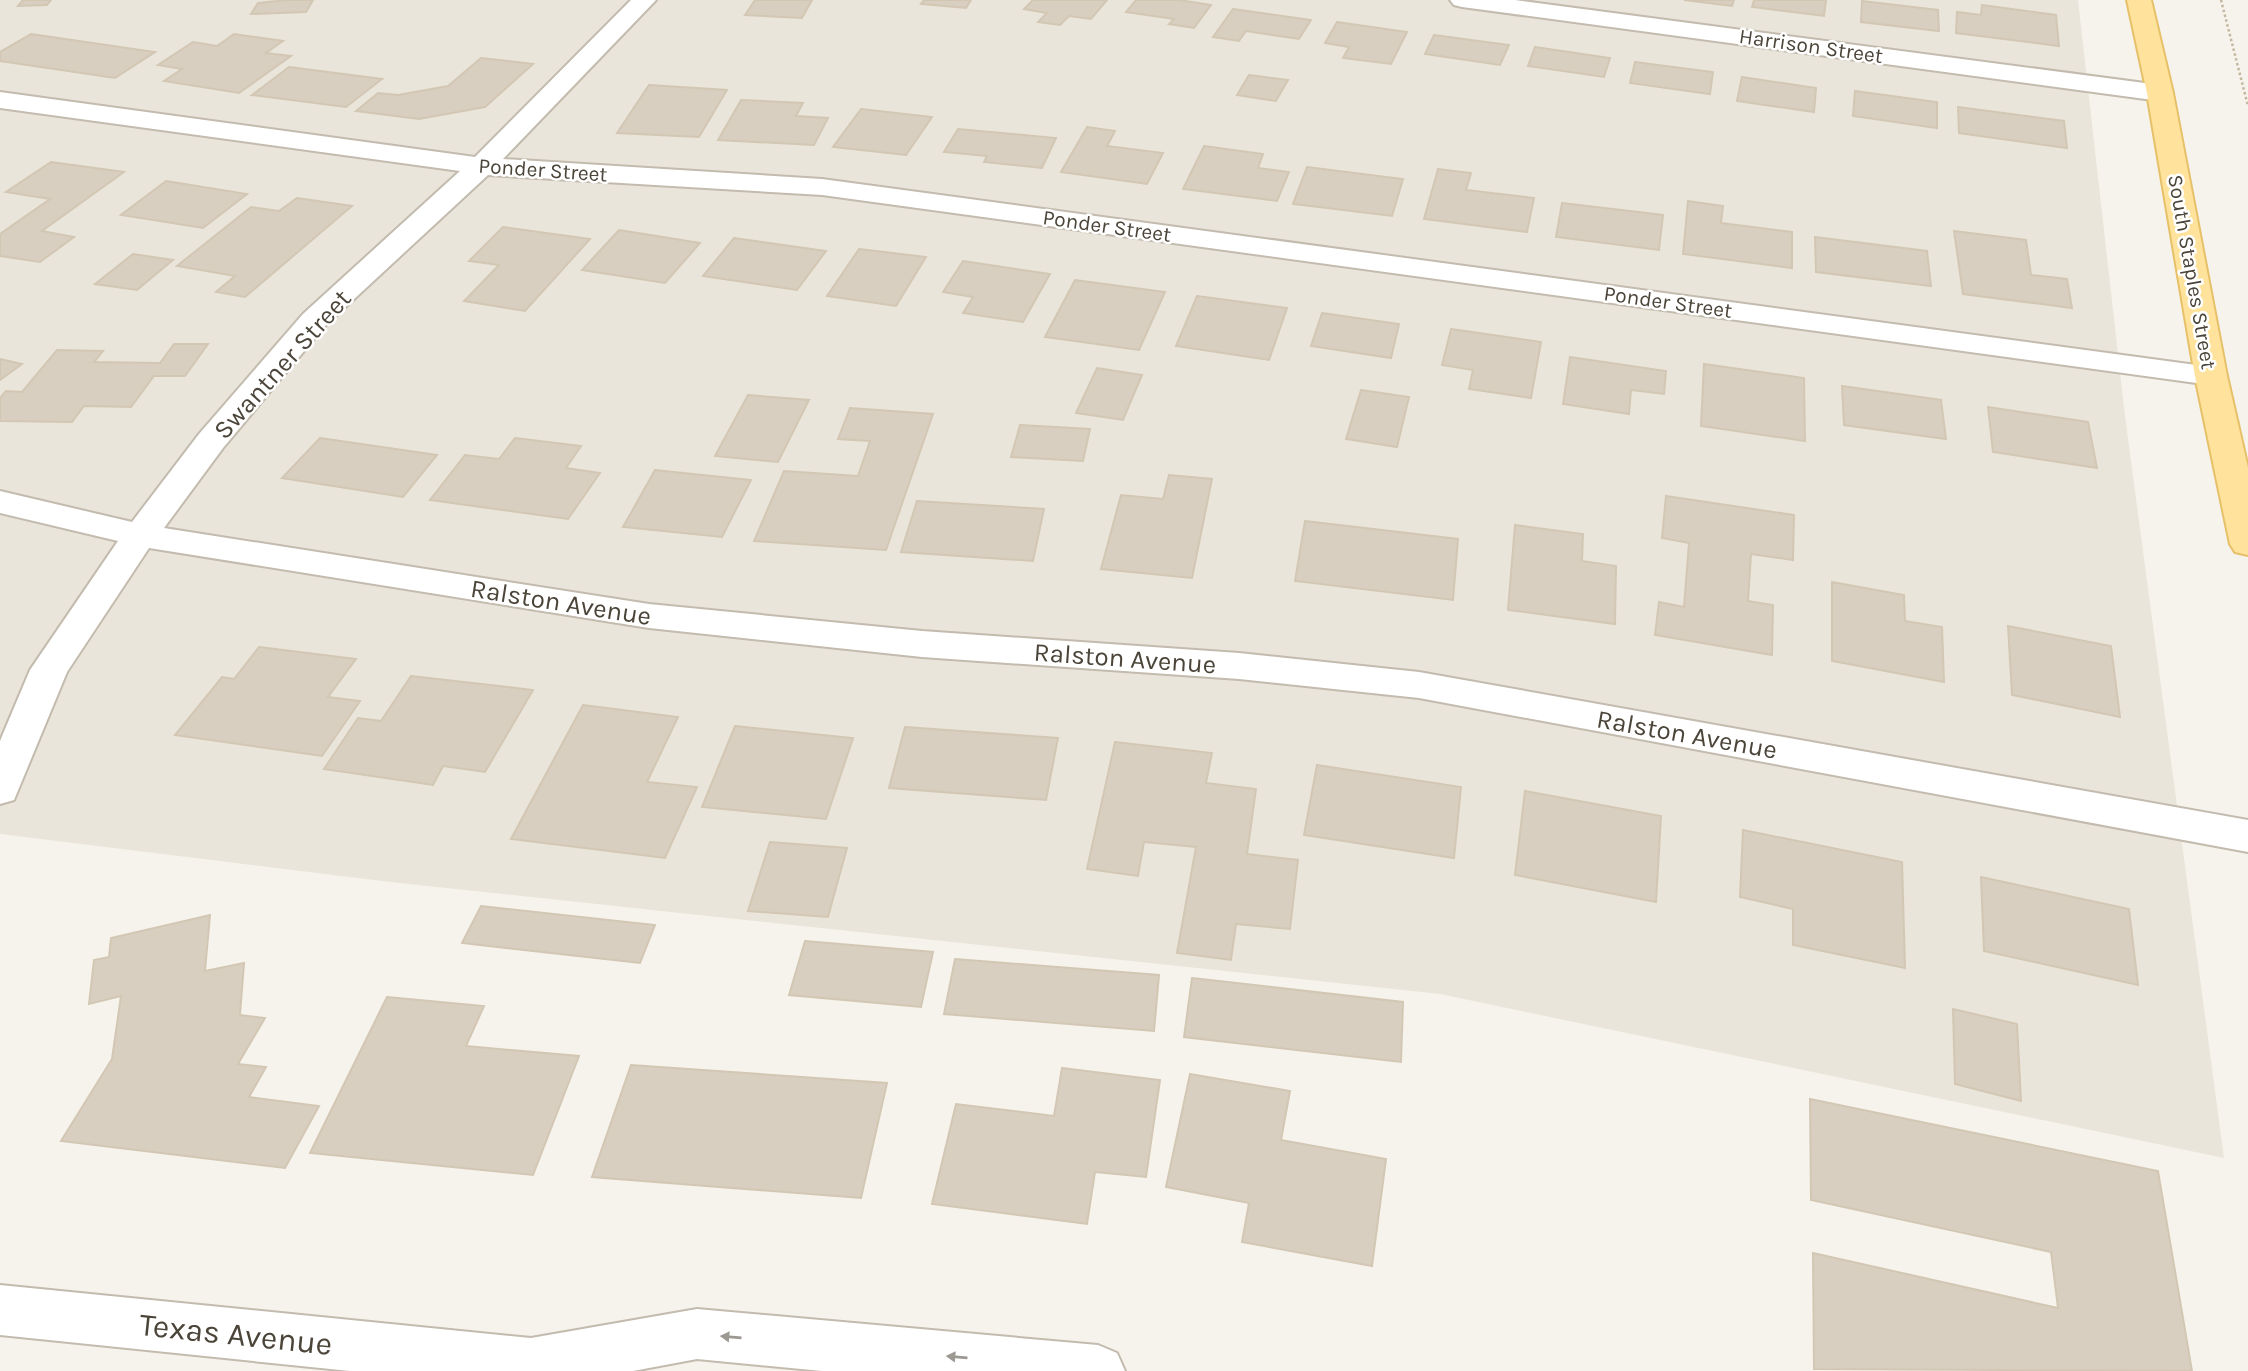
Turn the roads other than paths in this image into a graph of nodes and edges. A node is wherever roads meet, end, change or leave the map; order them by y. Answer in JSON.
{"nodes":[{"id":1,"x":644,"y":0,"type":"edge"},
{"id":2,"x":1462,"y":0,"type":"edge"},
{"id":3,"x":2139,"y":0,"type":"edge"},
{"id":4,"x":2160,"y":93,"type":"junction"},
{"id":5,"x":0,"y":100,"type":"edge"},
{"id":6,"x":481,"y":166,"type":"junction"},
{"id":7,"x":2211,"y":376,"type":"junction"},
{"id":8,"x":0,"y":502,"type":"edge"},
{"id":9,"x":140,"y":535,"type":"junction"},
{"id":10,"x":2248,"y":544,"type":"edge"},
{"id":11,"x":0,"y":789,"type":"edge"},
{"id":12,"x":2248,"y":836,"type":"edge"},
{"id":13,"x":0,"y":1310,"type":"edge"},
{"id":14,"x":553,"y":1367,"type":"edge"},
{"id":15,"x":1098,"y":1371,"type":"edge"}],
"edges":[{"from":1,"to":6,"type":"street","name":"Swantner Street"},
{"from":2,"to":4,"type":"street","name":"Harrison Street"},
{"from":3,"to":4,"type":"main road","name":"South Staples Street"},
{"from":4,"to":7,"type":"main road","name":"South Staples Street"},
{"from":5,"to":6,"type":"street","name":"Ponder Street"},
{"from":6,"to":7,"type":"street","name":"Ponder Street"},
{"from":6,"to":9,"type":"street","name":"Swantner Street"},
{"from":7,"to":10,"type":"main road","name":"South Staples Street"},
{"from":8,"to":9,"type":"street","name":"Ralston Avenue"},
{"from":9,"to":11,"type":"street","name":"Swantner Street"},
{"from":9,"to":12,"type":"street","name":"Ralston Avenue"},
{"from":13,"to":14,"type":"street","name":"Texas Avenue"},
{"from":15,"to":14,"type":"street","name":"Texas Avenue","one_way":true}]}
